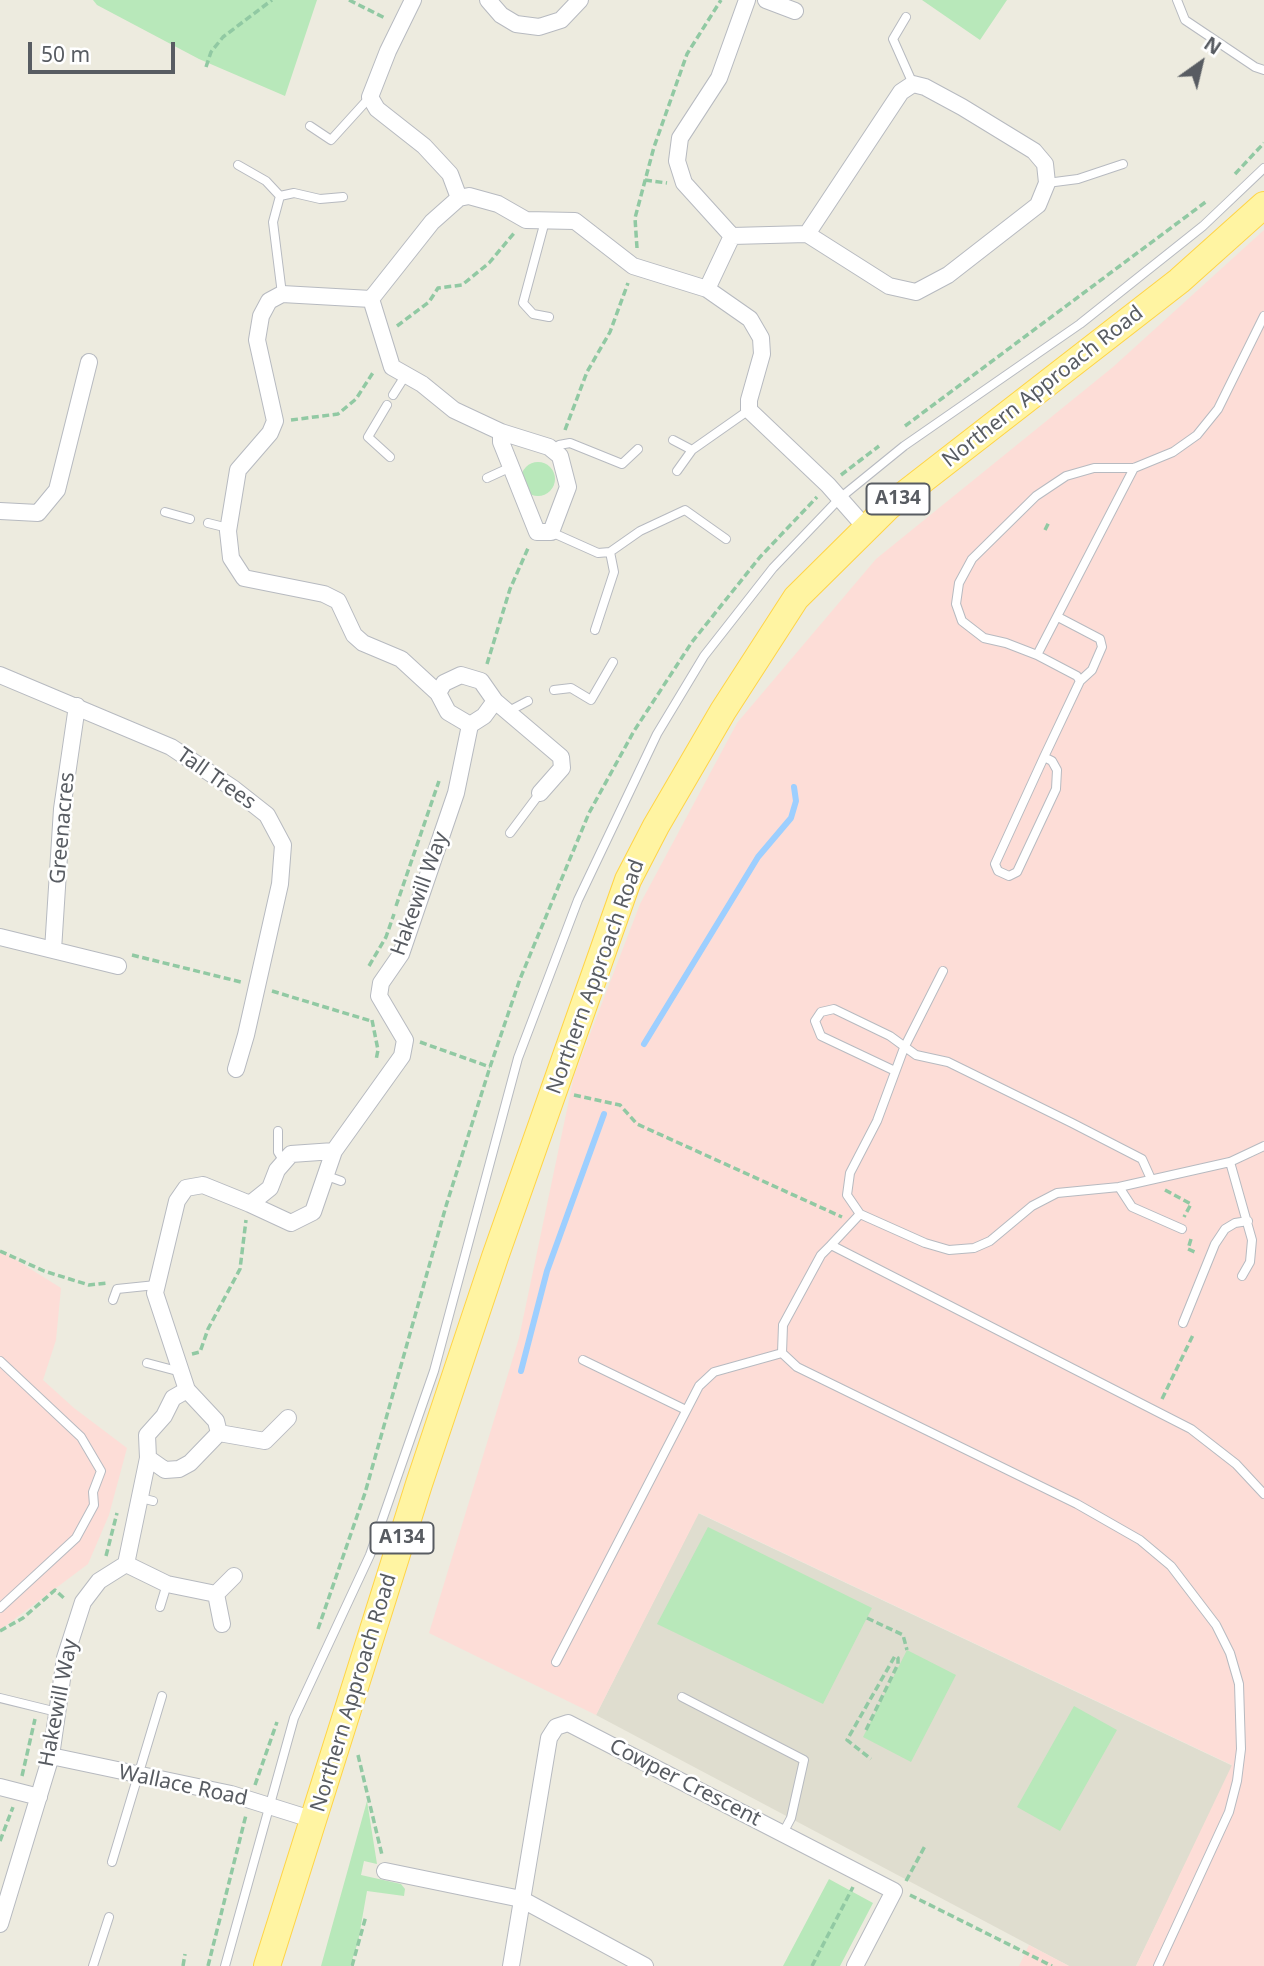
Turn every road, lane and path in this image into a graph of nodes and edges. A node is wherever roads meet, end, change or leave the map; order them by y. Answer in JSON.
{"nodes":[{"id":1,"x":272,"y":0,"type":"edge"},
{"id":2,"x":349,"y":0,"type":"edge"},
{"id":3,"x":413,"y":0,"type":"edge"},
{"id":4,"x":488,"y":0,"type":"edge"},
{"id":5,"x":580,"y":0,"type":"edge"},
{"id":6,"x":747,"y":0,"type":"edge"},
{"id":7,"x":766,"y":0,"type":"edge"},
{"id":8,"x":1177,"y":0,"type":"edge"},
{"id":9,"x":795,"y":11,"type":"dead end"},
{"id":10,"x":906,"y":17,"type":"dead end"},
{"id":11,"x":401,"y":25,"type":"junction"},
{"id":12,"x":206,"y":67,"type":"dead end"},
{"id":13,"x":1264,"y":70,"type":"edge"},
{"id":14,"x":913,"y":84,"type":"junction"},
{"id":15,"x":370,"y":97,"type":"junction"},
{"id":16,"x":310,"y":126,"type":"dead end"},
{"id":17,"x":1264,"y":142,"type":"edge"},
{"id":18,"x":1123,"y":164,"type":"dead end"},
{"id":19,"x":238,"y":165,"type":"dead end"},
{"id":20,"x":1264,"y":168,"type":"edge"},
{"id":21,"x":1228,"y":181,"type":"dead end"},
{"id":22,"x":1047,"y":183,"type":"junction"},
{"id":23,"x":280,"y":196,"type":"junction"},
{"id":24,"x":343,"y":197,"type":"dead end"},
{"id":25,"x":460,"y":198,"type":"junction"},
{"id":26,"x":1210,"y":199,"type":"dead end"},
{"id":27,"x":1264,"y":205,"type":"edge"},
{"id":28,"x":526,"y":220,"type":"junction"},
{"id":29,"x":545,"y":221,"type":"junction"},
{"id":30,"x":807,"y":234,"type":"junction"},
{"id":31,"x":732,"y":236,"type":"junction"},
{"id":32,"x":633,"y":266,"type":"junction"},
{"id":33,"x":707,"y":289,"type":"junction"},
{"id":34,"x":282,"y":294,"type":"junction"},
{"id":35,"x":371,"y":299,"type":"junction"},
{"id":36,"x":1264,"y":316,"type":"edge"},
{"id":37,"x":549,"y":317,"type":"dead end"},
{"id":38,"x":385,"y":346,"type":"junction"},
{"id":39,"x":89,"y":362,"type":"dead end"},
{"id":40,"x":405,"y":376,"type":"junction"},
{"id":41,"x":393,"y":395,"type":"dead end"},
{"id":42,"x":387,"y":405,"type":"dead end"},
{"id":43,"x":749,"y":410,"type":"junction"},
{"id":44,"x":275,"y":421,"type":"junction"},
{"id":45,"x":904,"y":427,"type":"dead end"},
{"id":46,"x":501,"y":432,"type":"junction"},
{"id":47,"x":673,"y":440,"type":"dead end"},
{"id":48,"x":883,"y":443,"type":"dead end"},
{"id":49,"x":558,"y":448,"type":"junction"},
{"id":50,"x":638,"y":449,"type":"dead end"},
{"id":51,"x":692,"y":450,"type":"junction"},
{"id":52,"x":390,"y":457,"type":"dead end"},
{"id":53,"x":511,"y":467,"type":"junction"},
{"id":54,"x":1134,"y":468,"type":"junction"},
{"id":55,"x":677,"y":471,"type":"dead end"},
{"id":56,"x":487,"y":478,"type":"dead end"},
{"id":57,"x":828,"y":485,"type":"junction"},
{"id":58,"x":840,"y":498,"type":"junction"},
{"id":59,"x":0,"y":511,"type":"edge"},
{"id":60,"x":165,"y":512,"type":"dead end"},
{"id":61,"x":190,"y":519,"type":"dead end"},
{"id":62,"x":1049,"y":522,"type":"dead end"},
{"id":63,"x":208,"y":523,"type":"dead end"},
{"id":64,"x":865,"y":527,"type":"junction"},
{"id":65,"x":228,"y":528,"type":"junction"},
{"id":66,"x":1045,"y":530,"type":"dead end"},
{"id":67,"x":551,"y":532,"type":"junction"},
{"id":68,"x":726,"y":540,"type":"dead end"},
{"id":69,"x":610,"y":552,"type":"junction"},
{"id":70,"x":1058,"y":617,"type":"junction"},
{"id":71,"x":595,"y":630,"type":"dead end"},
{"id":72,"x":1037,"y":655,"type":"junction"},
{"id":73,"x":613,"y":662,"type":"dead end"},
{"id":74,"x":0,"y":675,"type":"edge"},
{"id":75,"x":1080,"y":681,"type":"junction"},
{"id":76,"x":554,"y":690,"type":"dead end"},
{"id":77,"x":438,"y":693,"type":"junction"},
{"id":78,"x":527,"y":701,"type":"dead end"},
{"id":79,"x":77,"y":706,"type":"junction"},
{"id":80,"x":501,"y":706,"type":"junction"},
{"id":81,"x":470,"y":725,"type":"junction"},
{"id":82,"x":1044,"y":757,"type":"junction"},
{"id":83,"x":540,"y":793,"type":"joint"},
{"id":84,"x":510,"y":832,"type":"dead end"},
{"id":85,"x":0,"y":937,"type":"edge"},
{"id":86,"x":53,"y":950,"type":"junction"},
{"id":87,"x":118,"y":966,"type":"dead end"},
{"id":88,"x":943,"y":971,"type":"dead end"},
{"id":89,"x":372,"y":1021,"type":"dead end"},
{"id":90,"x":411,"y":1041,"type":"dead end"},
{"id":91,"x":904,"y":1048,"type":"junction"},
{"id":92,"x":236,"y":1069,"type":"dead end"},
{"id":93,"x":371,"y":1069,"type":"dead end"},
{"id":94,"x":895,"y":1072,"type":"junction"},
{"id":95,"x":568,"y":1093,"type":"dead end"},
{"id":96,"x":278,"y":1131,"type":"dead end"},
{"id":97,"x":1264,"y":1146,"type":"edge"},
{"id":98,"x":334,"y":1151,"type":"junction"},
{"id":99,"x":283,"y":1160,"type":"junction"},
{"id":100,"x":1230,"y":1162,"type":"junction"},
{"id":101,"x":1151,"y":1179,"type":"junction"},
{"id":102,"x":1119,"y":1187,"type":"junction"},
{"id":103,"x":249,"y":1204,"type":"junction"},
{"id":104,"x":860,"y":1214,"type":"junction"},
{"id":105,"x":1248,"y":1221,"type":"junction"},
{"id":106,"x":852,"y":1223,"type":"junction"},
{"id":107,"x":1182,"y":1229,"type":"dead end"},
{"id":108,"x":831,"y":1245,"type":"junction"},
{"id":109,"x":0,"y":1251,"type":"edge"},
{"id":110,"x":1242,"y":1276,"type":"dead end"},
{"id":111,"x":117,"y":1282,"type":"dead end"},
{"id":112,"x":156,"y":1285,"type":"junction"},
{"id":113,"x":113,"y":1300,"type":"dead end"},
{"id":114,"x":1183,"y":1323,"type":"joint"},
{"id":115,"x":782,"y":1353,"type":"junction"},
{"id":116,"x":583,"y":1360,"type":"dead end"},
{"id":117,"x":0,"y":1362,"type":"edge"},
{"id":118,"x":147,"y":1363,"type":"dead end"},
{"id":119,"x":181,"y":1365,"type":"junction"},
{"id":120,"x":187,"y":1390,"type":"junction"},
{"id":121,"x":686,"y":1410,"type":"junction"},
{"id":122,"x":1156,"y":1412,"type":"junction"},
{"id":123,"x":288,"y":1419,"type":"dead end"},
{"id":124,"x":219,"y":1433,"type":"junction"},
{"id":125,"x":148,"y":1458,"type":"junction"},
{"id":126,"x":1264,"y":1494,"type":"edge"},
{"id":127,"x":126,"y":1564,"type":"junction"},
{"id":128,"x":234,"y":1576,"type":"dead end"},
{"id":129,"x":167,"y":1584,"type":"junction"},
{"id":130,"x":216,"y":1594,"type":"junction"},
{"id":131,"x":67,"y":1600,"type":"dead end"},
{"id":132,"x":160,"y":1607,"type":"dead end"},
{"id":133,"x":0,"y":1608,"type":"edge"},
{"id":134,"x":867,"y":1618,"type":"dead end"},
{"id":135,"x":222,"y":1624,"type":"dead end"},
{"id":136,"x":0,"y":1631,"type":"edge"},
{"id":137,"x":315,"y":1638,"type":"dead end"},
{"id":138,"x":907,"y":1650,"type":"dead end"},
{"id":139,"x":556,"y":1662,"type":"dead end"},
{"id":140,"x":162,"y":1696,"type":"dead end"},
{"id":141,"x":682,"y":1697,"type":"dead end"},
{"id":142,"x":0,"y":1698,"type":"edge"},
{"id":143,"x":57,"y":1712,"type":"junction"},
{"id":144,"x":280,"y":1713,"type":"dead end"},
{"id":145,"x":866,"y":1730,"type":"dead end"},
{"id":146,"x":360,"y":1755,"type":"dead end"},
{"id":147,"x":51,"y":1756,"type":"junction"},
{"id":148,"x":871,"y":1759,"type":"dead end"},
{"id":149,"x":138,"y":1776,"type":"junction"},
{"id":150,"x":0,"y":1787,"type":"edge"},
{"id":151,"x":39,"y":1797,"type":"junction"},
{"id":152,"x":250,"y":1800,"type":"junction"},
{"id":153,"x":268,"y":1806,"type":"junction"},
{"id":154,"x":314,"y":1820,"type":"junction"},
{"id":155,"x":783,"y":1833,"type":"junction"},
{"id":156,"x":925,"y":1846,"type":"dead end"},
{"id":157,"x":112,"y":1862,"type":"dead end"},
{"id":158,"x":385,"y":1871,"type":"joint"},
{"id":159,"x":860,"y":1873,"type":"junction"},
{"id":160,"x":521,"y":1899,"type":"junction"},
{"id":161,"x":366,"y":1916,"type":"dead end"},
{"id":162,"x":109,"y":1917,"type":"dead end"},
{"id":163,"x":0,"y":1924,"type":"edge"},
{"id":164,"x":185,"y":1954,"type":"dead end"},
{"id":165,"x":93,"y":1966,"type":"edge"},
{"id":166,"x":183,"y":1966,"type":"edge"},
{"id":167,"x":208,"y":1966,"type":"edge"},
{"id":168,"x":225,"y":1966,"type":"edge"},
{"id":169,"x":267,"y":1966,"type":"edge"},
{"id":170,"x":352,"y":1966,"type":"edge"},
{"id":171,"x":511,"y":1966,"type":"edge"},
{"id":172,"x":645,"y":1966,"type":"edge"},
{"id":173,"x":812,"y":1966,"type":"edge"},
{"id":174,"x":855,"y":1966,"type":"edge"},
{"id":175,"x":1052,"y":1966,"type":"edge"},
{"id":176,"x":1158,"y":1966,"type":"edge"}],
"edges":[{"from":1,"to":12,"type":"path"},
{"from":2,"to":11,"type":"path"},
{"from":3,"to":11,"type":"street"},
{"from":4,"to":5,"type":"street"},
{"from":6,"to":31,"type":"street"},
{"from":7,"to":9,"type":"street"},
{"from":8,"to":13,"type":"lane"},
{"from":10,"to":14,"type":"lane"},
{"from":11,"to":15,"type":"street"},
{"from":14,"to":22,"type":"street"},
{"from":14,"to":30,"type":"street"},
{"from":15,"to":16,"type":"lane"},
{"from":15,"to":25,"type":"street"},
{"from":17,"to":21,"type":"path"},
{"from":18,"to":22,"type":"lane"},
{"from":19,"to":23,"type":"lane"},
{"from":20,"to":58,"type":"lane"},
{"from":22,"to":30,"type":"street"},
{"from":23,"to":24,"type":"lane"},
{"from":23,"to":34,"type":"lane"},
{"from":25,"to":28,"type":"street"},
{"from":25,"to":35,"type":"street"},
{"from":26,"to":45,"type":"path"},
{"from":27,"to":64,"type":"main road","name":"Northern Approach Road","number":"A134"},
{"from":28,"to":29,"type":"street"},
{"from":28,"to":38,"type":"path"},
{"from":29,"to":32,"type":"street"},
{"from":29,"to":37,"type":"lane"},
{"from":30,"to":31,"type":"street"},
{"from":31,"to":33,"type":"street"},
{"from":32,"to":33,"type":"street"},
{"from":32,"to":49,"type":"path"},
{"from":33,"to":43,"type":"street"},
{"from":34,"to":35,"type":"street"},
{"from":34,"to":44,"type":"street"},
{"from":35,"to":38,"type":"street"},
{"from":36,"to":54,"type":"lane"},
{"from":38,"to":40,"type":"street"},
{"from":38,"to":44,"type":"path"},
{"from":39,"to":59,"type":"street"},
{"from":40,"to":41,"type":"lane"},
{"from":40,"to":46,"type":"street"},
{"from":42,"to":52,"type":"lane"},
{"from":43,"to":51,"type":"lane"},
{"from":43,"to":57,"type":"street"},
{"from":44,"to":65,"type":"street"},
{"from":46,"to":49,"type":"street"},
{"from":46,"to":53,"type":"street"},
{"from":47,"to":51,"type":"lane"},
{"from":48,"to":57,"type":"path"},
{"from":49,"to":50,"type":"lane"},
{"from":49,"to":67,"type":"street"},
{"from":51,"to":55,"type":"lane"},
{"from":53,"to":56,"type":"lane"},
{"from":53,"to":67,"type":"street"},
{"from":54,"to":70,"type":"lane"},
{"from":54,"to":72,"type":"lane"},
{"from":57,"to":58,"type":"street"},
{"from":58,"to":64,"type":"street"},
{"from":58,"to":153,"type":"lane"},
{"from":60,"to":61,"type":"lane"},
{"from":62,"to":66,"type":"path"},
{"from":63,"to":65,"type":"lane"},
{"from":64,"to":154,"type":"main road","name":"Northern Approach Road","number":"A134"},
{"from":65,"to":77,"type":"street"},
{"from":67,"to":69,"type":"lane"},
{"from":68,"to":69,"type":"lane"},
{"from":69,"to":71,"type":"lane"},
{"from":70,"to":72,"type":"lane"},
{"from":70,"to":75,"type":"lane"},
{"from":72,"to":75,"type":"lane"},
{"from":73,"to":76,"type":"lane"},
{"from":74,"to":79,"type":"street","name":"Tall Trees"},
{"from":75,"to":82,"type":"lane"},
{"from":77,"to":80,"type":"street"},
{"from":77,"to":81,"type":"street"},
{"from":78,"to":80,"type":"lane"},
{"from":79,"to":86,"type":"street","name":"Greenacres"},
{"from":79,"to":92,"type":"street","name":"Tall Trees"},
{"from":80,"to":81,"type":"street"},
{"from":80,"to":83,"type":"street"},
{"from":81,"to":98,"type":"street","name":"Hakewill Way"},
{"from":82,"to":82,"type":"lane"},
{"from":83,"to":84,"type":"lane"},
{"from":85,"to":86,"type":"street"},
{"from":86,"to":87,"type":"street"},
{"from":88,"to":91,"type":"lane"},
{"from":89,"to":93,"type":"path"},
{"from":90,"to":137,"type":"path"},
{"from":91,"to":94,"type":"lane"},
{"from":91,"to":94,"type":"lane"},
{"from":91,"to":101,"type":"lane"},
{"from":94,"to":104,"type":"lane"},
{"from":95,"to":106,"type":"path"},
{"from":96,"to":99,"type":"lane"},
{"from":97,"to":100,"type":"lane"},
{"from":98,"to":99,"type":"street"},
{"from":98,"to":103,"type":"street","name":"Hakewill Way"},
{"from":99,"to":103,"type":"street"},
{"from":100,"to":101,"type":"lane"},
{"from":100,"to":105,"type":"lane"},
{"from":101,"to":102,"type":"lane"},
{"from":102,"to":104,"type":"lane"},
{"from":102,"to":107,"type":"lane"},
{"from":103,"to":112,"type":"street","name":"Hakewill Way"},
{"from":103,"to":119,"type":"path"},
{"from":104,"to":106,"type":"lane"},
{"from":105,"to":110,"type":"lane"},
{"from":105,"to":114,"type":"lane"},
{"from":106,"to":108,"type":"lane"},
{"from":108,"to":115,"type":"lane"},
{"from":108,"to":122,"type":"lane"},
{"from":109,"to":111,"type":"path"},
{"from":112,"to":113,"type":"lane"},
{"from":112,"to":119,"type":"street","name":"Hakewill Way"},
{"from":114,"to":122,"type":"path"},
{"from":115,"to":121,"type":"lane"},
{"from":115,"to":176,"type":"lane"},
{"from":116,"to":121,"type":"lane"},
{"from":117,"to":133,"type":"lane"},
{"from":118,"to":119,"type":"lane"},
{"from":119,"to":120,"type":"street","name":"Hakewill Way"},
{"from":120,"to":124,"type":"street"},
{"from":120,"to":125,"type":"street"},
{"from":121,"to":139,"type":"lane"},
{"from":122,"to":126,"type":"lane"},
{"from":123,"to":124,"type":"street"},
{"from":124,"to":125,"type":"street"},
{"from":125,"to":127,"type":"street"},
{"from":127,"to":129,"type":"street"},
{"from":127,"to":143,"type":"street","name":"Hakewill Way"},
{"from":128,"to":130,"type":"street"},
{"from":129,"to":130,"type":"street"},
{"from":129,"to":132,"type":"lane"},
{"from":130,"to":135,"type":"street"},
{"from":131,"to":136,"type":"path"},
{"from":134,"to":138,"type":"path"},
{"from":140,"to":149,"type":"lane"},
{"from":141,"to":155,"type":"lane"},
{"from":142,"to":143,"type":"lane"},
{"from":143,"to":147,"type":"street","name":"Hakewill Way"},
{"from":144,"to":152,"type":"path"},
{"from":145,"to":148,"type":"path"},
{"from":146,"to":158,"type":"path"},
{"from":147,"to":149,"type":"street","name":"Wallace Road"},
{"from":147,"to":151,"type":"street","name":"Hakewill Way"},
{"from":149,"to":152,"type":"street","name":"Wallace Road"},
{"from":149,"to":157,"type":"lane"},
{"from":150,"to":151,"type":"street"},
{"from":151,"to":163,"type":"street","name":"Hakewill Way"},
{"from":152,"to":153,"type":"street","name":"Wallace Road"},
{"from":152,"to":167,"type":"path"},
{"from":153,"to":154,"type":"street","name":"Wallace Road"},
{"from":153,"to":168,"type":"lane"},
{"from":154,"to":169,"type":"main road","name":"Northern Approach Road","number":"A134"},
{"from":155,"to":159,"type":"street","name":"Cowper Crescent"},
{"from":155,"to":160,"type":"street","name":"Cowper Crescent"},
{"from":156,"to":175,"type":"path"},
{"from":158,"to":160,"type":"street"},
{"from":159,"to":173,"type":"path"},
{"from":159,"to":174,"type":"street","name":"Cowper Crescent"},
{"from":160,"to":171,"type":"street"},
{"from":160,"to":172,"type":"street"},
{"from":161,"to":170,"type":"path"},
{"from":162,"to":165,"type":"lane"},
{"from":164,"to":166,"type":"path"}]}
